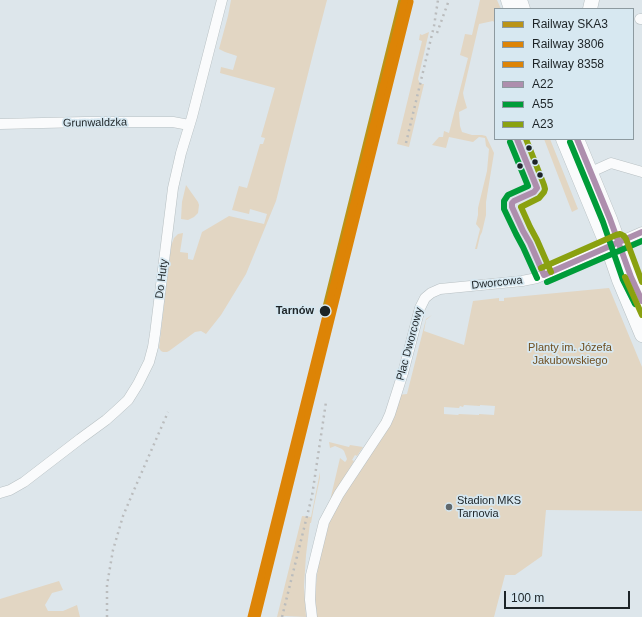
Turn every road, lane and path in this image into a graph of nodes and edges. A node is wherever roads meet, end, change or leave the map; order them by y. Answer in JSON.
{"nodes":[{"id":1,"x":222,"y":0,"type":"edge"},
{"id":2,"x":0,"y":124,"type":"edge"},
{"id":3,"x":189,"y":125,"type":"junction"},
{"id":4,"x":563,"y":140,"type":"edge"},
{"id":5,"x":577,"y":140,"type":"edge"},
{"id":6,"x":591,"y":172,"type":"junction"},
{"id":7,"x":642,"y":172,"type":"edge"},
{"id":8,"x":642,"y":232,"type":"edge"},
{"id":9,"x":613,"y":245,"type":"junction"},
{"id":10,"x":451,"y":287,"type":"joint"},
{"id":11,"x":642,"y":301,"type":"edge"},
{"id":12,"x":642,"y":335,"type":"edge"},
{"id":13,"x":0,"y":493,"type":"edge"},
{"id":14,"x":312,"y":617,"type":"edge"}],
"edges":[{"from":1,"to":3,"type":"street","name":"Do Huty"},
{"from":2,"to":3,"type":"street","name":"Grunwaldzka"},
{"from":3,"to":13,"type":"street","name":"Do Huty"},
{"from":4,"to":9,"type":"street"},
{"from":5,"to":6,"type":"street"},
{"from":6,"to":7,"type":"street"},
{"from":6,"to":9,"type":"street"},
{"from":8,"to":9,"type":"street","name":"Dworcowa"},
{"from":9,"to":10,"type":"street","name":"Dworcowa"},
{"from":9,"to":11,"type":"street"},
{"from":9,"to":12,"type":"street"},
{"from":10,"to":14,"type":"street","name":"Plac Dworcowy"}]}
